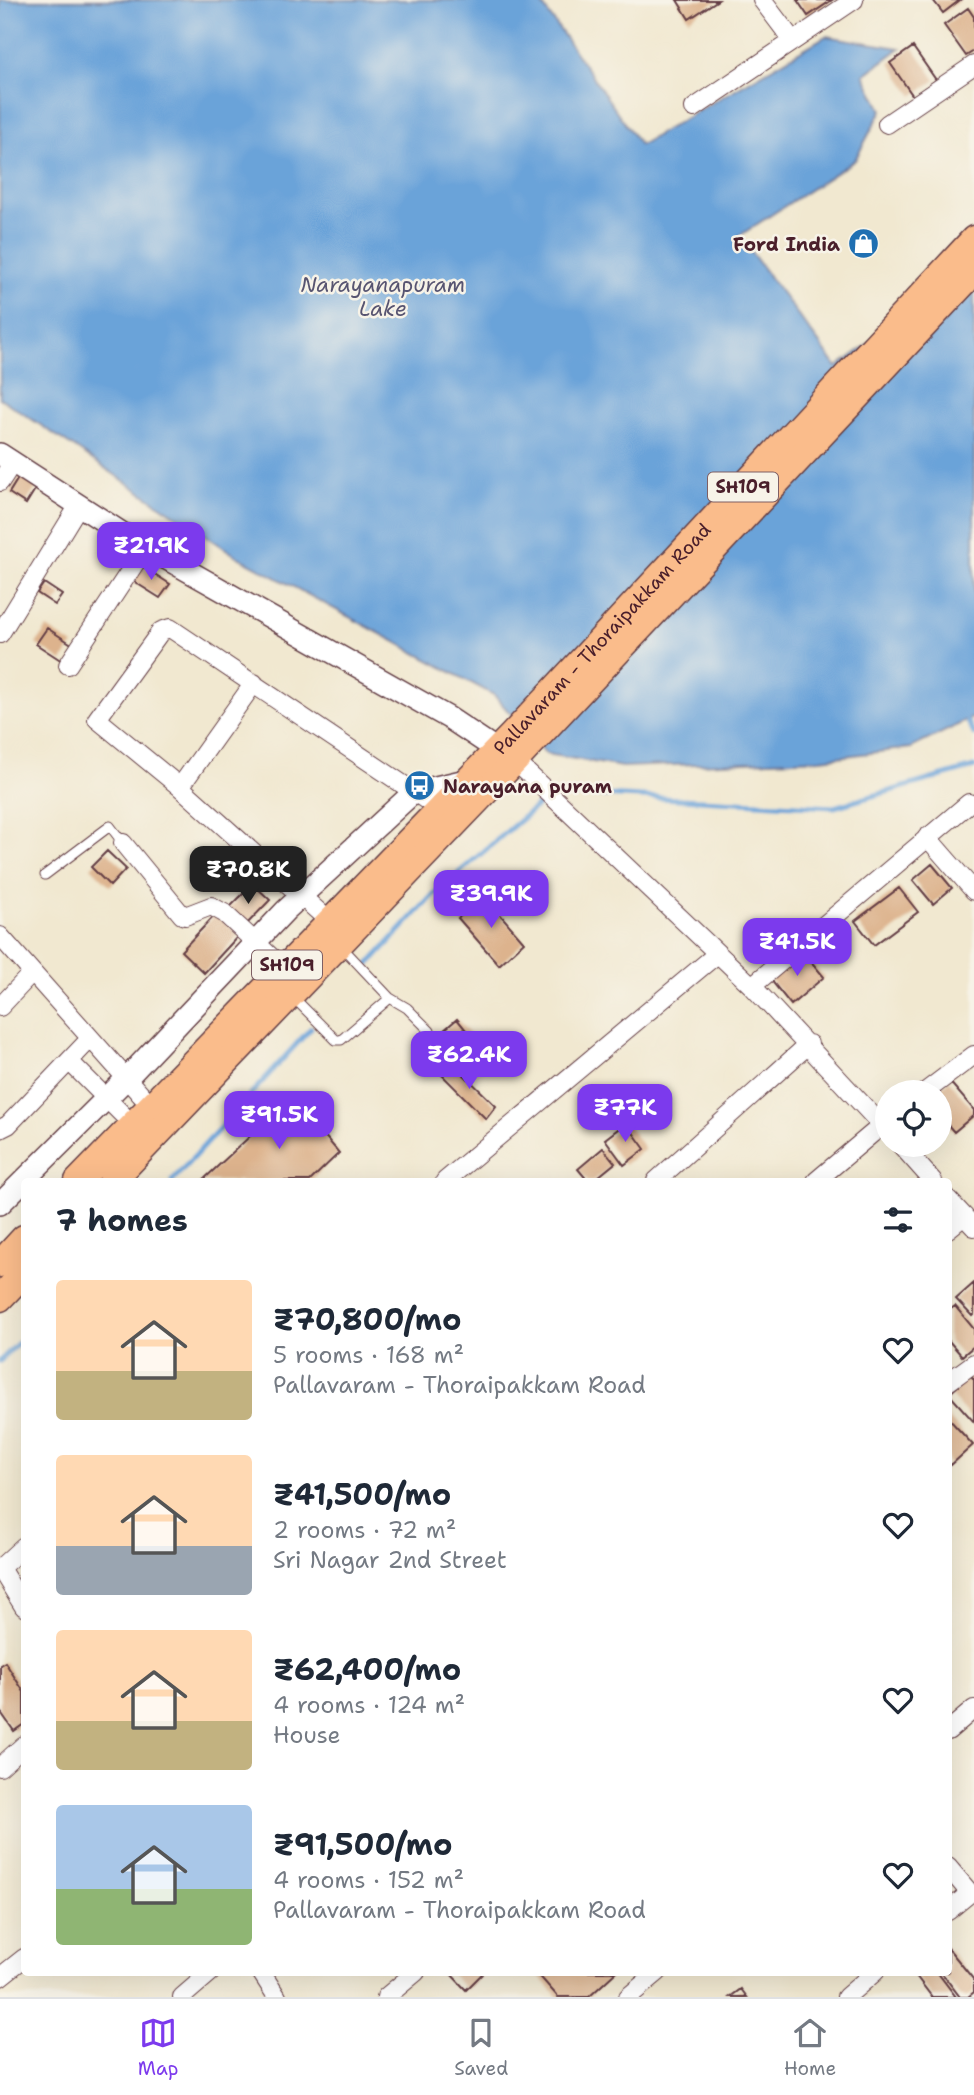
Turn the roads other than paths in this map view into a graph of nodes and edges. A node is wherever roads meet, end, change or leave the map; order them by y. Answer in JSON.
{"nodes":[{"id":1,"x":762,"y":0,"type":"edge"},
{"id":2,"x":854,"y":0,"type":"edge"},
{"id":3,"x":793,"y":41,"type":"junction"},
{"id":4,"x":974,"y":65,"type":"edge"},
{"id":5,"x":694,"y":108,"type":"dead end"},
{"id":6,"x":887,"y":124,"type":"dead end"},
{"id":7,"x":974,"y":239,"type":"edge"},
{"id":8,"x":974,"y":272,"type":"edge"},
{"id":9,"x":6,"y":458,"type":"edge"},
{"id":10,"x":0,"y":482,"type":"edge"},
{"id":11,"x":79,"y":505,"type":"junction"},
{"id":12,"x":145,"y":548,"type":"junction"},
{"id":13,"x":0,"y":634,"type":"edge"},
{"id":14,"x":68,"y":665,"type":"dead end"},
{"id":15,"x":254,"y":683,"type":"junction"},
{"id":16,"x":506,"y":755,"type":"junction"},
{"id":17,"x":466,"y":780,"type":"junction"},
{"id":18,"x":180,"y":787,"type":"junction"},
{"id":19,"x":414,"y":792,"type":"junction"},
{"id":20,"x":969,"y":803,"type":"dead end"},
{"id":21,"x":438,"y":808,"type":"junction"},
{"id":22,"x":927,"y":837,"type":"junction"},
{"id":23,"x":123,"y":843,"type":"joint"},
{"id":24,"x":45,"y":875,"type":"dead end"},
{"id":25,"x":974,"y":891,"type":"edge"},
{"id":26,"x":302,"y":896,"type":"junction"},
{"id":27,"x":335,"y":933,"type":"junction"},
{"id":28,"x":0,"y":936,"type":"edge"},
{"id":29,"x":255,"y":942,"type":"junction"},
{"id":30,"x":717,"y":954,"type":"junction"},
{"id":31,"x":284,"y":969,"type":"junction"},
{"id":32,"x":32,"y":973,"type":"junction"},
{"id":33,"x":751,"y":986,"type":"junction"},
{"id":34,"x":291,"y":995,"type":"junction"},
{"id":35,"x":390,"y":998,"type":"junction"},
{"id":36,"x":0,"y":1007,"type":"edge"},
{"id":37,"x":430,"y":1031,"type":"dead end"},
{"id":38,"x":89,"y":1040,"type":"junction"},
{"id":39,"x":809,"y":1044,"type":"junction"},
{"id":40,"x":974,"y":1055,"type":"edge"},
{"id":41,"x":69,"y":1061,"type":"junction"},
{"id":42,"x":126,"y":1079,"type":"junction"},
{"id":43,"x":941,"y":1080,"type":"edge"},
{"id":44,"x":106,"y":1098,"type":"junction"},
{"id":45,"x":150,"y":1105,"type":"junction"},
{"id":46,"x":875,"y":1113,"type":"edge"},
{"id":47,"x":132,"y":1124,"type":"junction"},
{"id":48,"x":0,"y":1129,"type":"edge"},
{"id":49,"x":875,"y":1134,"type":"edge"},
{"id":50,"x":912,"y":1157,"type":"edge"},
{"id":51,"x":27,"y":1178,"type":"edge"},
{"id":52,"x":81,"y":1178,"type":"edge"},
{"id":53,"x":115,"y":1178,"type":"edge"},
{"id":54,"x":449,"y":1178,"type":"edge"},
{"id":55,"x":659,"y":1178,"type":"edge"},
{"id":56,"x":820,"y":1178,"type":"edge"},
{"id":57,"x":930,"y":1178,"type":"edge"},
{"id":58,"x":21,"y":1184,"type":"edge"},
{"id":59,"x":952,"y":1203,"type":"edge"},
{"id":60,"x":0,"y":1205,"type":"edge"},
{"id":61,"x":969,"y":1222,"type":"edge"},
{"id":62,"x":952,"y":1228,"type":"edge"},
{"id":63,"x":11,"y":1255,"type":"edge"},
{"id":64,"x":0,"y":1298,"type":"edge"},
{"id":65,"x":974,"y":1363,"type":"edge"},
{"id":66,"x":952,"y":1379,"type":"edge"},
{"id":67,"x":21,"y":1549,"type":"edge"},
{"id":68,"x":0,"y":1568,"type":"edge"},
{"id":69,"x":21,"y":1602,"type":"edge"},
{"id":70,"x":974,"y":1709,"type":"edge"},
{"id":71,"x":952,"y":1728,"type":"edge"},
{"id":72,"x":21,"y":1748,"type":"edge"},
{"id":73,"x":0,"y":1767,"type":"edge"},
{"id":74,"x":952,"y":1872,"type":"edge"},
{"id":75,"x":972,"y":1896,"type":"edge"},
{"id":76,"x":952,"y":1908,"type":"edge"},
{"id":77,"x":21,"y":1960,"type":"edge"},
{"id":78,"x":206,"y":1976,"type":"edge"},
{"id":79,"x":264,"y":1976,"type":"edge"},
{"id":80,"x":411,"y":1976,"type":"edge"},
{"id":81,"x":653,"y":1976,"type":"edge"},
{"id":82,"x":870,"y":1976,"type":"edge"},
{"id":83,"x":0,"y":1977,"type":"edge"},
{"id":84,"x":182,"y":1997,"type":"edge"},
{"id":85,"x":277,"y":1997,"type":"edge"},
{"id":86,"x":386,"y":1997,"type":"edge"},
{"id":87,"x":628,"y":1997,"type":"edge"},
{"id":88,"x":846,"y":1997,"type":"edge"}],
"edges":[{"from":1,"to":3,"type":"street"},
{"from":2,"to":3,"type":"street"},
{"from":3,"to":5,"type":"street"},
{"from":4,"to":6,"type":"street"},
{"from":7,"to":16,"type":"main road","name":"Pallavaram - Thoraipakkam Road","number":"SH109"},
{"from":8,"to":16,"type":"main road","name":"Pallavaram - Thoraipakkam Road","number":"SH109"},
{"from":9,"to":10,"type":"street"},
{"from":9,"to":11,"type":"street"},
{"from":11,"to":12,"type":"street"},
{"from":11,"to":13,"type":"street"},
{"from":12,"to":14,"type":"street"},
{"from":12,"to":16,"type":"street"},
{"from":15,"to":18,"type":"street"},
{"from":15,"to":18,"type":"street"},
{"from":15,"to":19,"type":"street"},
{"from":16,"to":17,"type":"main road","name":"Pallavaram - Thoraipakkam Road","number":"SH109"},
{"from":16,"to":27,"type":"main road","name":"Pallavaram - Thoraipakkam Road","number":"SH109"},
{"from":16,"to":30,"type":"street"},
{"from":17,"to":19,"type":"street"},
{"from":17,"to":21,"type":"main road","name":"Pallavaram - Thoraipakkam Road","number":"SH109"},
{"from":18,"to":26,"type":"street"},
{"from":19,"to":21,"type":"street"},
{"from":19,"to":26,"type":"street"},
{"from":20,"to":22,"type":"street"},
{"from":21,"to":27,"type":"main road","name":"Pallavaram - Thoraipakkam Road","number":"SH109"},
{"from":22,"to":25,"type":"street"},
{"from":22,"to":33,"type":"street"},
{"from":23,"to":24,"type":"lane"},
{"from":23,"to":29,"type":"street"},
{"from":26,"to":27,"type":"street"},
{"from":26,"to":29,"type":"street"},
{"from":27,"to":31,"type":"main road","name":"Pallavaram - Thoraipakkam Road","number":"SH109"},
{"from":27,"to":34,"type":"main road","name":"Pallavaram - Thoraipakkam Road","number":"SH109"},
{"from":27,"to":35,"type":"lane"},
{"from":28,"to":32,"type":"street"},
{"from":29,"to":31,"type":"street"},
{"from":29,"to":42,"type":"street"},
{"from":30,"to":33,"type":"street"},
{"from":30,"to":54,"type":"street"},
{"from":31,"to":45,"type":"main road","name":"Pallavaram - Thoraipakkam Road","number":"SH109"},
{"from":32,"to":36,"type":"street"},
{"from":32,"to":38,"type":"street"},
{"from":33,"to":39,"type":"street"},
{"from":34,"to":35,"type":"lane"},
{"from":34,"to":53,"type":"main road","name":"Pallavaram - Thoraipakkam Road","number":"SH109"},
{"from":35,"to":37,"type":"lane"},
{"from":38,"to":41,"type":"street"},
{"from":38,"to":42,"type":"street"},
{"from":39,"to":46,"type":"street"},
{"from":39,"to":55,"type":"street"},
{"from":40,"to":43,"type":"street"},
{"from":41,"to":44,"type":"street"},
{"from":41,"to":48,"type":"street"},
{"from":42,"to":44,"type":"street"},
{"from":42,"to":45,"type":"street"},
{"from":44,"to":47,"type":"street"},
{"from":44,"to":51,"type":"street"},
{"from":45,"to":47,"type":"main road","name":"Pallavaram - Thoraipakkam Road","number":"SH109"},
{"from":47,"to":52,"type":"main road","name":"Pallavaram - Thoraipakkam Road","number":"SH109"},
{"from":49,"to":56,"type":"street"},
{"from":50,"to":57,"type":"street"},
{"from":58,"to":60,"type":"street"},
{"from":59,"to":61,"type":"street"},
{"from":61,"to":62,"type":"street"},
{"from":63,"to":64,"type":"main road"},
{"from":65,"to":66,"type":"street"},
{"from":67,"to":68,"type":"street"},
{"from":68,"to":69,"type":"street"},
{"from":70,"to":71,"type":"street"},
{"from":72,"to":73,"type":"street"},
{"from":74,"to":75,"type":"street"},
{"from":75,"to":76,"type":"street"},
{"from":77,"to":83,"type":"street"},
{"from":78,"to":84,"type":"street"},
{"from":79,"to":85,"type":"street"},
{"from":80,"to":86,"type":"street"},
{"from":81,"to":87,"type":"street"},
{"from":82,"to":88,"type":"street"}]}
